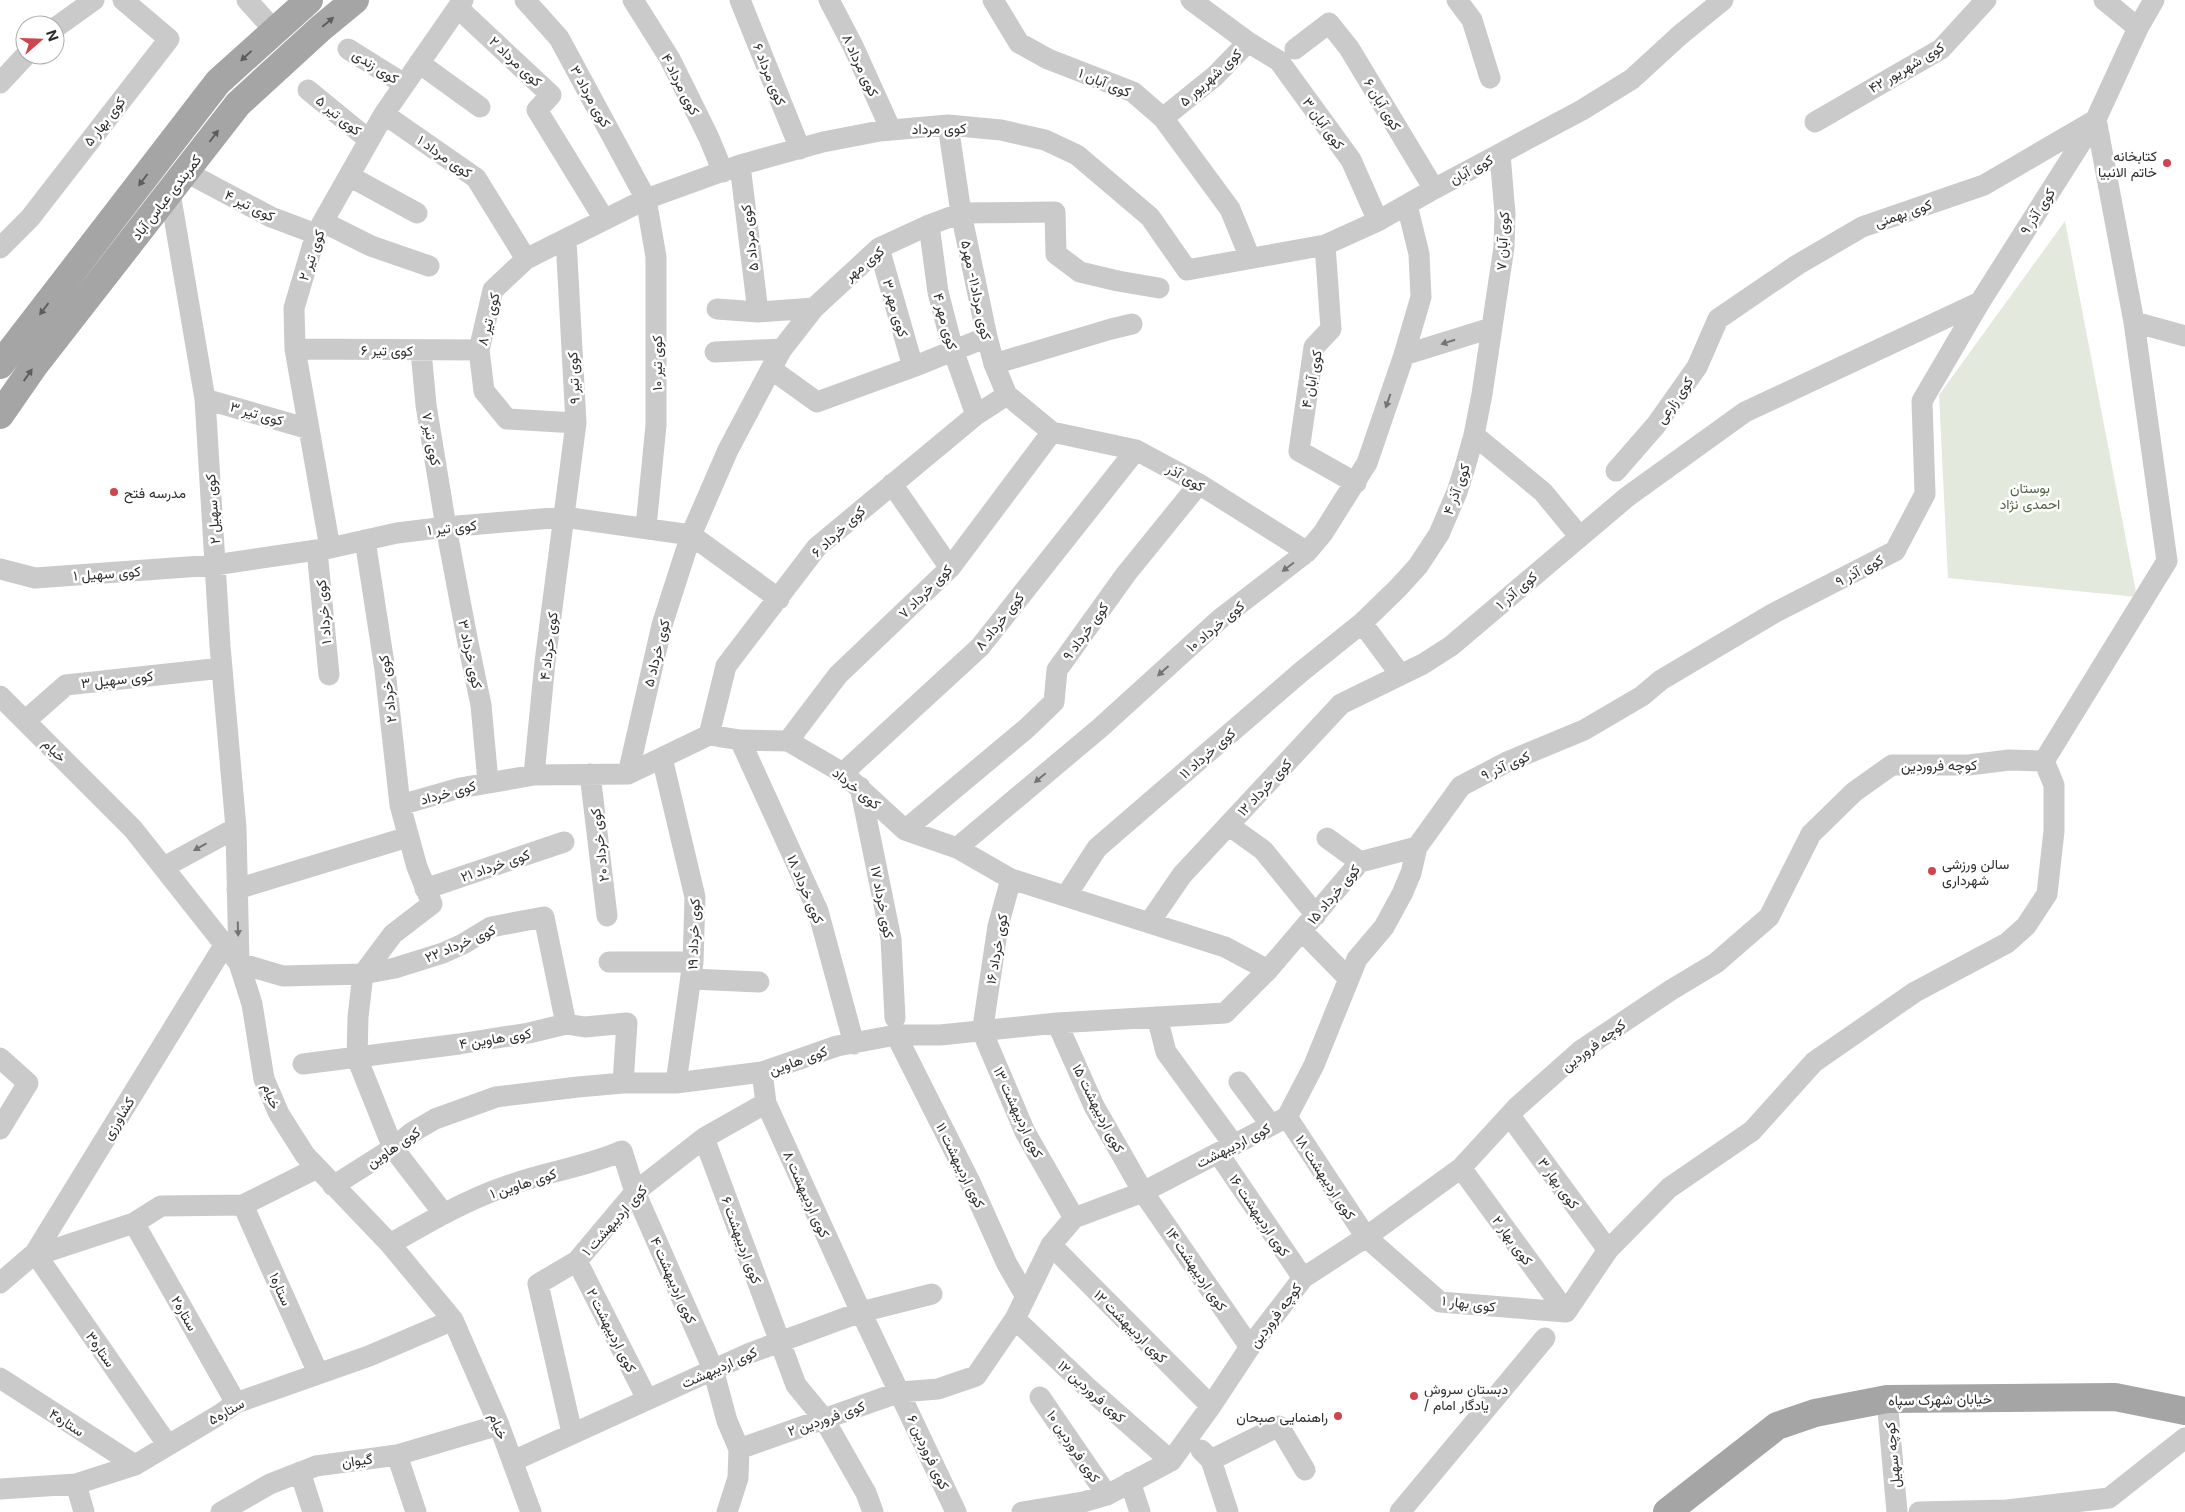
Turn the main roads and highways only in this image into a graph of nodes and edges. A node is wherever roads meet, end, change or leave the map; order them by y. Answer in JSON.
{"nodes":[{"id":1,"x":309,"y":0,"type":"edge"},
{"id":2,"x":355,"y":0,"type":"edge"},
{"id":3,"x":0,"y":365,"type":"edge"},
{"id":4,"x":0,"y":415,"type":"edge"},
{"id":5,"x":2185,"y":1411,"type":"edge"},
{"id":6,"x":1667,"y":1512,"type":"edge"}],
"edges":[{"from":1,"to":3,"type":"main road","name":"کمربندی عباس آباد","one_way":true},
{"from":4,"to":2,"type":"main road","name":"کمربندی عباس آباد","one_way":true},
{"from":5,"to":6,"type":"main road","name":"خیابان شهرک سپاه"}]}
